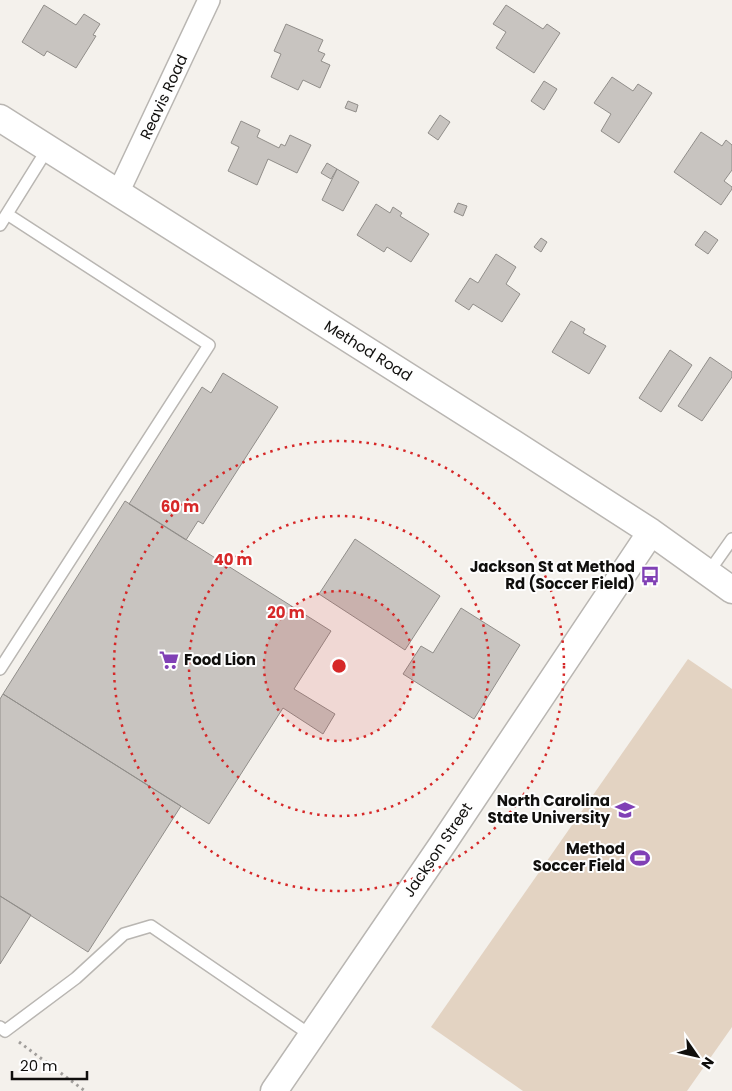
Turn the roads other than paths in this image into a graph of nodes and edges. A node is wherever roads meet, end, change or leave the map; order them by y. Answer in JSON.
{"nodes":[{"id":1,"x":210,"y":0,"type":"edge"},
{"id":2,"x":0,"y":118,"type":"edge"},
{"id":3,"x":48,"y":148,"type":"junction"},
{"id":4,"x":118,"y":193,"type":"junction"},
{"id":5,"x":7,"y":214,"type":"junction"},
{"id":6,"x":0,"y":225,"type":"edge"},
{"id":7,"x":651,"y":532,"type":"junction"},
{"id":8,"x":732,"y":539,"type":"edge"},
{"id":9,"x":708,"y":573,"type":"junction"},
{"id":10,"x":732,"y":590,"type":"edge"},
{"id":11,"x":0,"y":669,"type":"edge"},
{"id":12,"x":2,"y":1029,"type":"edge"},
{"id":13,"x":312,"y":1036,"type":"junction"},
{"id":14,"x":274,"y":1091,"type":"edge"}],
"edges":[{"from":1,"to":4,"type":"street","name":"Reavis Road"},
{"from":2,"to":3,"type":"street","name":"Method Road"},
{"from":3,"to":4,"type":"street","name":"Method Road"},
{"from":3,"to":5,"type":"lane"},
{"from":4,"to":7,"type":"street","name":"Method Road"},
{"from":5,"to":6,"type":"lane"},
{"from":5,"to":11,"type":"lane"},
{"from":7,"to":9,"type":"street","name":"Method Road"},
{"from":7,"to":13,"type":"street","name":"Jackson Street"},
{"from":8,"to":9,"type":"lane"},
{"from":9,"to":10,"type":"street","name":"Method Road"},
{"from":12,"to":13,"type":"lane"},
{"from":13,"to":14,"type":"street","name":"Jackson Street"}]}
